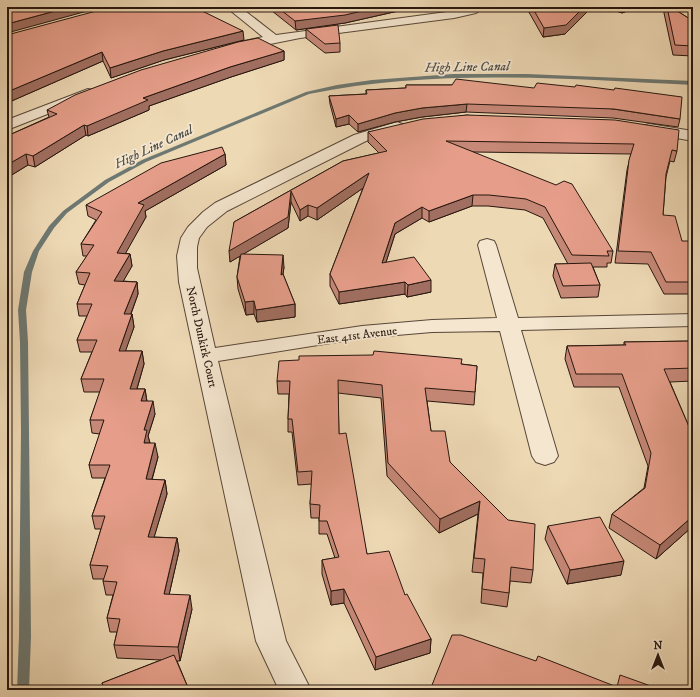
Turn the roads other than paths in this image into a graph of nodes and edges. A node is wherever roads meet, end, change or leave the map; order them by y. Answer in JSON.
{"nodes":[{"id":1,"x":232,"y":7,"type":"edge"},
{"id":2,"x":479,"y":7,"type":"edge"},
{"id":3,"x":272,"y":38,"type":"junction"},
{"id":4,"x":221,"y":50,"type":"edge"},
{"id":5,"x":100,"y":89,"type":"edge"},
{"id":6,"x":415,"y":124,"type":"edge"},
{"id":7,"x":7,"y":125,"type":"edge"},
{"id":8,"x":634,"y":127,"type":"edge"},
{"id":9,"x":693,"y":136,"type":"edge"},
{"id":10,"x":486,"y":245,"type":"dead end"},
{"id":11,"x":693,"y":320,"type":"edge"},
{"id":12,"x":509,"y":324,"type":"junction"},
{"id":13,"x":206,"y":356,"type":"junction"},
{"id":14,"x":545,"y":456,"type":"dead end"},
{"id":15,"x":295,"y":690,"type":"edge"}],
"edges":[{"from":1,"to":3,"type":"street"},
{"from":2,"to":3,"type":"street"},
{"from":3,"to":4,"type":"street"},
{"from":5,"to":7,"type":"street"},
{"from":6,"to":13,"type":"street","name":"North Dunkirk Court"},
{"from":8,"to":9,"type":"street"},
{"from":10,"to":12,"type":"street"},
{"from":11,"to":12,"type":"street","name":"East 41st Avenue"},
{"from":12,"to":13,"type":"street","name":"East 41st Avenue"},
{"from":12,"to":14,"type":"street"},
{"from":13,"to":15,"type":"street","name":"North Dunkirk Court"}]}
